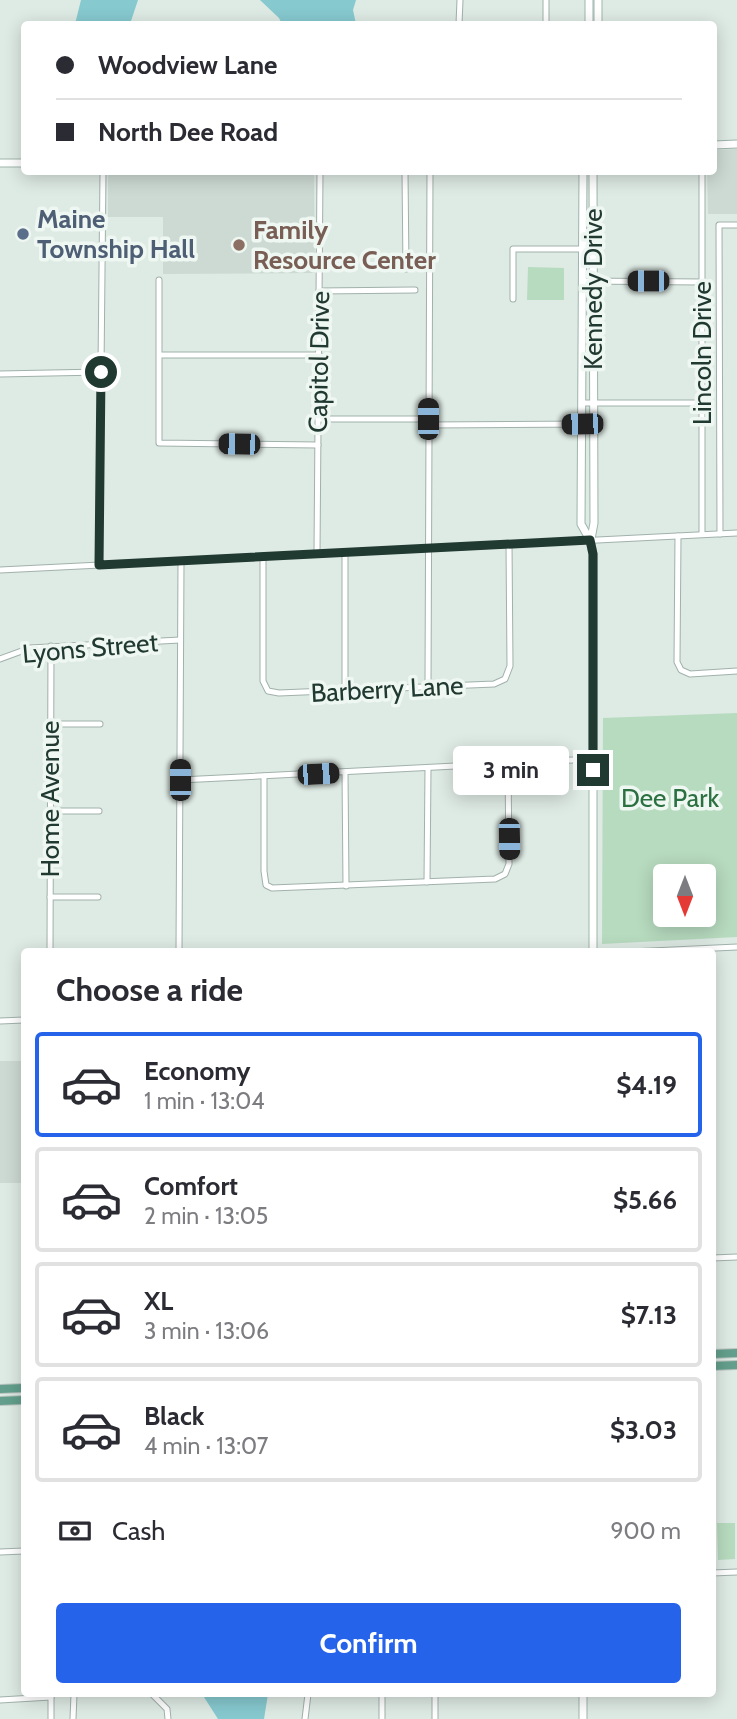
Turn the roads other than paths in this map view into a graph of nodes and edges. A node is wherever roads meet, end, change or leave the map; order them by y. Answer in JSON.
{"nodes":[{"id":1,"x":460,"y":0,"type":"edge"},
{"id":2,"x":546,"y":0,"type":"edge"},
{"id":3,"x":589,"y":0,"type":"edge"},
{"id":4,"x":598,"y":0,"type":"edge"},
{"id":5,"x":460,"y":21,"type":"edge"},
{"id":6,"x":546,"y":21,"type":"edge"},
{"id":7,"x":589,"y":21,"type":"edge"},
{"id":8,"x":598,"y":21,"type":"edge"},
{"id":9,"x":717,"y":145,"type":"edge"},
{"id":10,"x":737,"y":145,"type":"edge"},
{"id":11,"x":0,"y":163,"type":"edge"},
{"id":12,"x":21,"y":163,"type":"edge"},
{"id":13,"x":103,"y":175,"type":"edge"},
{"id":14,"x":320,"y":175,"type":"edge"},
{"id":15,"x":405,"y":175,"type":"edge"},
{"id":16,"x":430,"y":175,"type":"edge"},
{"id":17,"x":583,"y":175,"type":"edge"},
{"id":18,"x":593,"y":175,"type":"edge"},
{"id":19,"x":702,"y":175,"type":"edge"},
{"id":20,"x":737,"y":225,"type":"edge"},
{"id":21,"x":582,"y":249,"type":"junction"},
{"id":22,"x":406,"y":269,"type":"dead end"},
{"id":23,"x":159,"y":279,"type":"dead end"},
{"id":24,"x":582,"y":281,"type":"junction"},
{"id":25,"x":593,"y":281,"type":"junction"},
{"id":26,"x":702,"y":282,"type":"junction"},
{"id":27,"x":415,"y":290,"type":"dead end"},
{"id":28,"x":319,"y":291,"type":"junction"},
{"id":29,"x":513,"y":299,"type":"dead end"},
{"id":30,"x":160,"y":355,"type":"junction"},
{"id":31,"x":319,"y":355,"type":"junction"},
{"id":32,"x":101,"y":372,"type":"junction"},
{"id":33,"x":0,"y":374,"type":"edge"},
{"id":34,"x":582,"y":403,"type":"junction"},
{"id":35,"x":594,"y":403,"type":"junction"},
{"id":36,"x":702,"y":403,"type":"junction"},
{"id":37,"x":318,"y":419,"type":"junction"},
{"id":38,"x":417,"y":419,"type":"dead end"},
{"id":39,"x":582,"y":424,"type":"junction"},
{"id":40,"x":594,"y":424,"type":"junction"},
{"id":41,"x":428,"y":425,"type":"junction"},
{"id":42,"x":318,"y":445,"type":"junction"},
{"id":43,"x":737,"y":533,"type":"edge"},
{"id":44,"x":702,"y":534,"type":"junction"},
{"id":45,"x":720,"y":534,"type":"junction"},
{"id":46,"x":678,"y":536,"type":"junction"},
{"id":47,"x":590,"y":540,"type":"junction"},
{"id":48,"x":509,"y":544,"type":"junction"},
{"id":49,"x":427,"y":548,"type":"junction"},
{"id":50,"x":345,"y":552,"type":"junction"},
{"id":51,"x":317,"y":553,"type":"junction"},
{"id":52,"x":263,"y":557,"type":"junction"},
{"id":53,"x":181,"y":561,"type":"junction"},
{"id":54,"x":99,"y":565,"type":"junction"},
{"id":55,"x":0,"y":570,"type":"edge"},
{"id":56,"x":180,"y":640,"type":"junction"},
{"id":57,"x":51,"y":646,"type":"junction"},
{"id":58,"x":0,"y":659,"type":"edge"},
{"id":59,"x":737,"y":671,"type":"edge"},
{"id":60,"x":428,"y":687,"type":"junction"},
{"id":61,"x":345,"y":691,"type":"junction"},
{"id":62,"x":51,"y":723,"type":"junction"},
{"id":63,"x":100,"y":724,"type":"dead end"},
{"id":64,"x":593,"y":759,"type":"junction"},
{"id":65,"x":508,"y":764,"type":"junction"},
{"id":66,"x":428,"y":768,"type":"junction"},
{"id":67,"x":345,"y":772,"type":"junction"},
{"id":68,"x":264,"y":776,"type":"junction"},
{"id":69,"x":180,"y":780,"type":"junction"},
{"id":70,"x":50,"y":811,"type":"junction"},
{"id":71,"x":99,"y":811,"type":"dead end"},
{"id":72,"x":428,"y":881,"type":"junction"},
{"id":73,"x":346,"y":886,"type":"junction"},
{"id":74,"x":50,"y":897,"type":"junction"},
{"id":75,"x":98,"y":897,"type":"dead end"},
{"id":76,"x":737,"y":947,"type":"edge"},
{"id":77,"x":50,"y":948,"type":"edge"},
{"id":78,"x":179,"y":948,"type":"edge"},
{"id":79,"x":593,"y":948,"type":"edge"},
{"id":80,"x":716,"y":949,"type":"edge"},
{"id":81,"x":21,"y":1020,"type":"edge"},
{"id":82,"x":0,"y":1021,"type":"edge"},
{"id":83,"x":737,"y":1257,"type":"edge"},
{"id":84,"x":716,"y":1258,"type":"edge"},
{"id":85,"x":737,"y":1353,"type":"edge"},
{"id":86,"x":716,"y":1354,"type":"edge"},
{"id":87,"x":737,"y":1365,"type":"edge"},
{"id":88,"x":716,"y":1366,"type":"edge"},
{"id":89,"x":21,"y":1388,"type":"edge"},
{"id":90,"x":0,"y":1389,"type":"edge"},
{"id":91,"x":21,"y":1400,"type":"edge"},
{"id":92,"x":0,"y":1401,"type":"edge"},
{"id":93,"x":21,"y":1551,"type":"edge"},
{"id":94,"x":0,"y":1552,"type":"edge"},
{"id":95,"x":737,"y":1572,"type":"edge"},
{"id":96,"x":716,"y":1573,"type":"edge"},
{"id":97,"x":38,"y":1697,"type":"edge"},
{"id":98,"x":51,"y":1697,"type":"edge"},
{"id":99,"x":74,"y":1697,"type":"edge"},
{"id":100,"x":155,"y":1697,"type":"edge"},
{"id":101,"x":308,"y":1697,"type":"edge"},
{"id":102,"x":382,"y":1697,"type":"edge"},
{"id":103,"x":435,"y":1697,"type":"edge"},
{"id":104,"x":583,"y":1697,"type":"edge"},
{"id":105,"x":0,"y":1700,"type":"edge"},
{"id":106,"x":51,"y":1719,"type":"edge"},
{"id":107,"x":74,"y":1719,"type":"edge"},
{"id":108,"x":168,"y":1719,"type":"edge"},
{"id":109,"x":305,"y":1719,"type":"edge"},
{"id":110,"x":382,"y":1719,"type":"edge"},
{"id":111,"x":435,"y":1719,"type":"edge"},
{"id":112,"x":583,"y":1719,"type":"edge"}],
"edges":[{"from":1,"to":5,"type":"street"},
{"from":2,"to":6,"type":"street"},
{"from":3,"to":7,"type":"street"},
{"from":4,"to":8,"type":"street"},
{"from":9,"to":10,"type":"street"},
{"from":11,"to":12,"type":"street"},
{"from":13,"to":32,"type":"street"},
{"from":14,"to":28,"type":"street","name":"Capitol Drive"},
{"from":15,"to":22,"type":"street"},
{"from":16,"to":41,"type":"street"},
{"from":17,"to":21,"type":"street","name":"Kennedy Drive"},
{"from":18,"to":25,"type":"street","name":"Kennedy Drive"},
{"from":19,"to":26,"type":"street","name":"Lincoln Drive"},
{"from":20,"to":45,"type":"street","name":"Lincoln Drive"},
{"from":21,"to":24,"type":"street","name":"Kennedy Drive"},
{"from":21,"to":29,"type":"street"},
{"from":23,"to":30,"type":"street"},
{"from":24,"to":25,"type":"street"},
{"from":24,"to":34,"type":"street","name":"Kennedy Drive"},
{"from":25,"to":26,"type":"street"},
{"from":25,"to":35,"type":"street","name":"Kennedy Drive"},
{"from":26,"to":36,"type":"street","name":"Lincoln Drive"},
{"from":27,"to":28,"type":"street"},
{"from":28,"to":31,"type":"street","name":"Capitol Drive"},
{"from":30,"to":31,"type":"street"},
{"from":30,"to":42,"type":"street"},
{"from":31,"to":37,"type":"street","name":"Capitol Drive"},
{"from":32,"to":33,"type":"street"},
{"from":32,"to":54,"type":"street"},
{"from":34,"to":35,"type":"street"},
{"from":34,"to":39,"type":"street","name":"Kennedy Drive"},
{"from":35,"to":36,"type":"street"},
{"from":35,"to":40,"type":"street","name":"Kennedy Drive"},
{"from":36,"to":44,"type":"street","name":"Lincoln Drive"},
{"from":37,"to":38,"type":"street"},
{"from":37,"to":42,"type":"street","name":"Capitol Drive"},
{"from":39,"to":40,"type":"street"},
{"from":39,"to":41,"type":"street"},
{"from":39,"to":47,"type":"street","name":"Kennedy Drive"},
{"from":40,"to":47,"type":"street","name":"Kennedy Drive"},
{"from":41,"to":49,"type":"street"},
{"from":42,"to":51,"type":"street","name":"Capitol Drive"},
{"from":43,"to":45,"type":"street"},
{"from":44,"to":45,"type":"street"},
{"from":44,"to":46,"type":"street"},
{"from":46,"to":47,"type":"street"},
{"from":46,"to":59,"type":"street"},
{"from":47,"to":48,"type":"street"},
{"from":47,"to":64,"type":"street"},
{"from":48,"to":49,"type":"street"},
{"from":48,"to":60,"type":"street","name":"Barberry Lane"},
{"from":49,"to":50,"type":"street"},
{"from":49,"to":60,"type":"street"},
{"from":50,"to":51,"type":"street"},
{"from":50,"to":61,"type":"street"},
{"from":51,"to":52,"type":"street"},
{"from":52,"to":53,"type":"street"},
{"from":52,"to":61,"type":"street","name":"Barberry Lane"},
{"from":53,"to":54,"type":"street"},
{"from":53,"to":56,"type":"street"},
{"from":54,"to":55,"type":"street"},
{"from":56,"to":57,"type":"street","name":"Lyons Street"},
{"from":56,"to":69,"type":"street"},
{"from":57,"to":58,"type":"street","name":"Lyons Street"},
{"from":57,"to":62,"type":"street","name":"Home Avenue"},
{"from":60,"to":61,"type":"street","name":"Barberry Lane"},
{"from":62,"to":63,"type":"street"},
{"from":62,"to":70,"type":"street","name":"Home Avenue"},
{"from":64,"to":65,"type":"street"},
{"from":64,"to":79,"type":"street"},
{"from":65,"to":66,"type":"street"},
{"from":65,"to":72,"type":"street"},
{"from":66,"to":67,"type":"street"},
{"from":66,"to":72,"type":"street"},
{"from":67,"to":68,"type":"street"},
{"from":67,"to":73,"type":"street"},
{"from":68,"to":69,"type":"street"},
{"from":68,"to":73,"type":"street"},
{"from":69,"to":78,"type":"street"},
{"from":70,"to":71,"type":"street"},
{"from":70,"to":74,"type":"street","name":"Home Avenue"},
{"from":72,"to":73,"type":"street"},
{"from":74,"to":75,"type":"street"},
{"from":74,"to":77,"type":"street","name":"Home Avenue"},
{"from":76,"to":80,"type":"street"},
{"from":81,"to":82,"type":"street"},
{"from":83,"to":84,"type":"street"},
{"from":85,"to":86,"type":"main road"},
{"from":87,"to":88,"type":"main road"},
{"from":89,"to":90,"type":"main road"},
{"from":91,"to":92,"type":"main road"},
{"from":93,"to":94,"type":"street"},
{"from":95,"to":96,"type":"street"},
{"from":97,"to":105,"type":"street"},
{"from":98,"to":106,"type":"street"},
{"from":99,"to":107,"type":"street"},
{"from":100,"to":108,"type":"street"},
{"from":101,"to":109,"type":"street"},
{"from":102,"to":110,"type":"street"},
{"from":103,"to":111,"type":"street"},
{"from":104,"to":112,"type":"street"}]}
